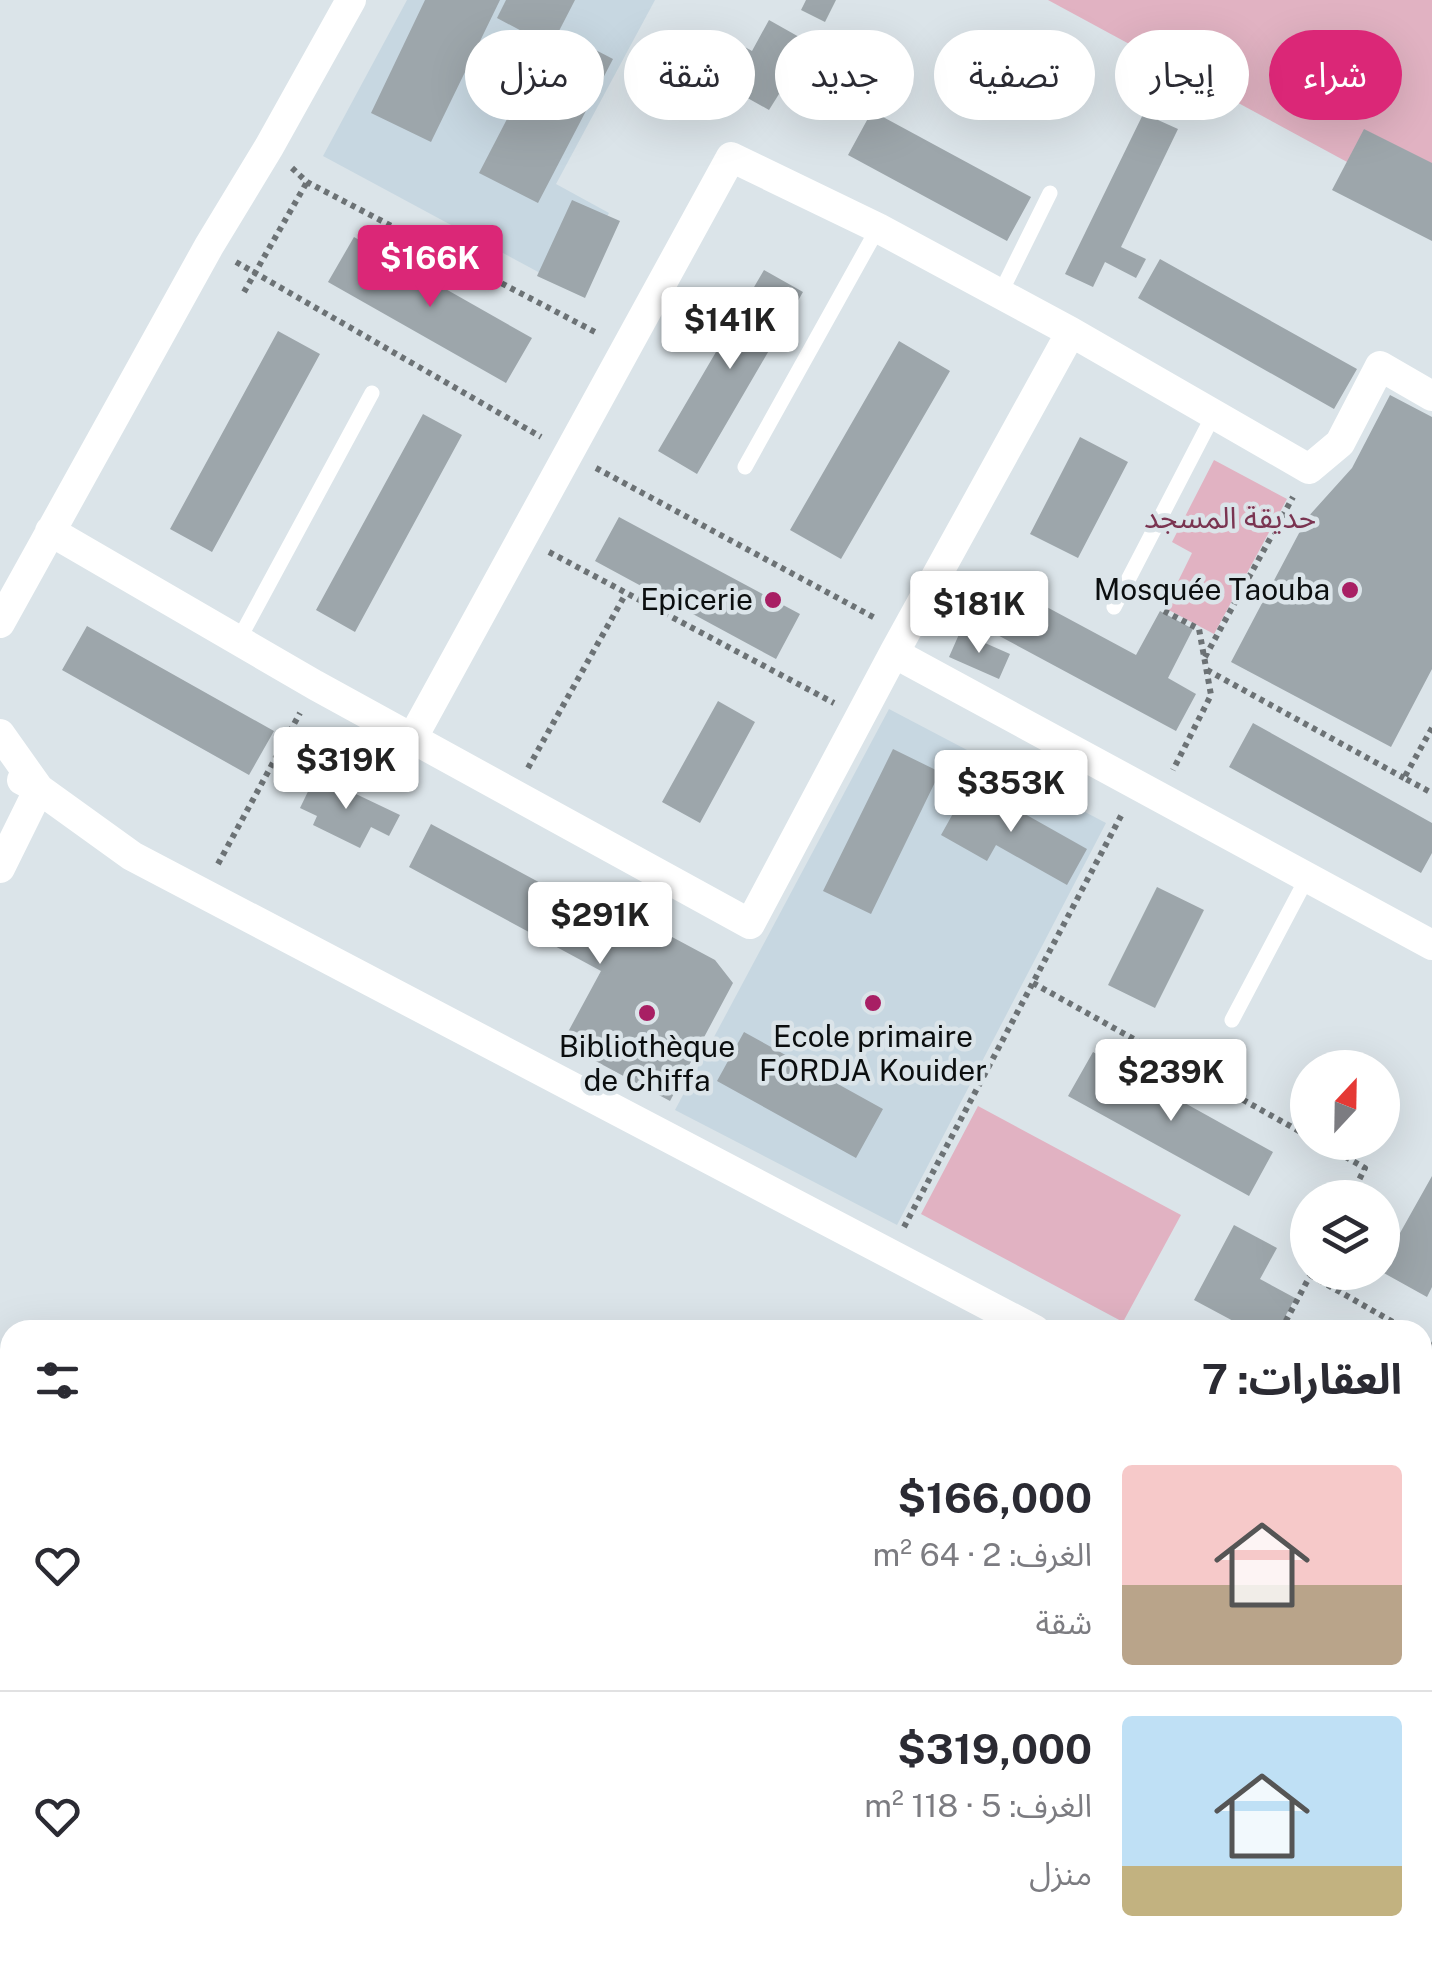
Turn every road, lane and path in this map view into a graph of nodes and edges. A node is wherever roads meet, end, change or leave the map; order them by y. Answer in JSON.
{"nodes":[{"id":1,"x":351,"y":0,"type":"edge"},
{"id":2,"x":269,"y":147,"type":"junction"},
{"id":3,"x":307,"y":182,"type":"junction"},
{"id":4,"x":1050,"y":194,"type":"dead end"},
{"id":5,"x":878,"y":228,"type":"junction"},
{"id":6,"x":209,"y":246,"type":"junction"},
{"id":7,"x":254,"y":273,"type":"junction"},
{"id":8,"x":244,"y":292,"type":"dead end"},
{"id":9,"x":1000,"y":294,"type":"junction"},
{"id":10,"x":1071,"y":332,"type":"junction"},
{"id":11,"x":626,"y":348,"type":"junction"},
{"id":12,"x":372,"y":393,"type":"dead end"},
{"id":13,"x":1432,"y":396,"type":"edge"},
{"id":14,"x":1214,"y":414,"type":"junction"},
{"id":15,"x":569,"y":453,"type":"junction"},
{"id":16,"x":745,"y":467,"type":"dead end"},
{"id":17,"x":1309,"y":469,"type":"junction"},
{"id":18,"x":50,"y":531,"type":"junction"},
{"id":19,"x":522,"y":537,"type":"junction"},
{"id":20,"x":625,"y":595,"type":"junction"},
{"id":21,"x":1114,"y":607,"type":"dead end"},
{"id":22,"x":1164,"y":611,"type":"dead end"},
{"id":23,"x":0,"y":623,"type":"edge"},
{"id":24,"x":238,"y":641,"type":"junction"},
{"id":25,"x":899,"y":644,"type":"junction"},
{"id":26,"x":1204,"y":658,"type":"junction"},
{"id":27,"x":1207,"y":670,"type":"junction"},
{"id":28,"x":315,"y":685,"type":"junction"},
{"id":29,"x":859,"y":716,"type":"junction"},
{"id":30,"x":1432,"y":728,"type":"edge"},
{"id":31,"x":0,"y":734,"type":"edge"},
{"id":32,"x":413,"y":737,"type":"junction"},
{"id":33,"x":0,"y":769,"type":"edge"},
{"id":34,"x":1404,"y":778,"type":"junction"},
{"id":35,"x":40,"y":790,"type":"junction"},
{"id":36,"x":1148,"y":792,"type":"junction"},
{"id":37,"x":1432,"y":793,"type":"edge"},
{"id":38,"x":513,"y":794,"type":"junction"},
{"id":39,"x":0,"y":868,"type":"edge"},
{"id":40,"x":1307,"y":878,"type":"junction"},
{"id":41,"x":203,"y":893,"type":"junction"},
{"id":42,"x":1432,"y":946,"type":"edge"},
{"id":43,"x":1033,"y":982,"type":"junction"},
{"id":44,"x":1232,"y":1020,"type":"dead end"},
{"id":45,"x":1290,"y":1126,"type":"edge"},
{"id":46,"x":1351,"y":1160,"type":"edge"},
{"id":47,"x":1359,"y":1180,"type":"edge"},
{"id":48,"x":890,"y":1254,"type":"junction"},
{"id":49,"x":1302,"y":1290,"type":"edge"},
{"id":50,"x":1338,"y":1290,"type":"edge"},
{"id":51,"x":1017,"y":1320,"type":"edge"},
{"id":52,"x":1286,"y":1320,"type":"edge"},
{"id":53,"x":1390,"y":1320,"type":"edge"}],
"edges":[{"from":1,"to":2,"type":"street"},
{"from":2,"to":3,"type":"path"},
{"from":2,"to":6,"type":"street"},
{"from":3,"to":7,"type":"path"},
{"from":3,"to":11,"type":"path"},
{"from":4,"to":9,"type":"lane"},
{"from":5,"to":9,"type":"street"},
{"from":5,"to":11,"type":"street"},
{"from":5,"to":16,"type":"lane"},
{"from":6,"to":7,"type":"path"},
{"from":6,"to":18,"type":"street"},
{"from":7,"to":8,"type":"path"},
{"from":7,"to":15,"type":"path"},
{"from":9,"to":10,"type":"street"},
{"from":10,"to":14,"type":"street"},
{"from":10,"to":25,"type":"street"},
{"from":11,"to":15,"type":"street"},
{"from":12,"to":24,"type":"lane"},
{"from":13,"to":17,"type":"street"},
{"from":14,"to":17,"type":"street"},
{"from":14,"to":21,"type":"lane"},
{"from":15,"to":19,"type":"street"},
{"from":15,"to":25,"type":"path"},
{"from":17,"to":26,"type":"path"},
{"from":18,"to":23,"type":"street"},
{"from":18,"to":24,"type":"street"},
{"from":19,"to":20,"type":"path"},
{"from":19,"to":32,"type":"street"},
{"from":20,"to":29,"type":"path"},
{"from":20,"to":38,"type":"path"},
{"from":22,"to":26,"type":"path"},
{"from":24,"to":28,"type":"street"},
{"from":25,"to":29,"type":"street"},
{"from":25,"to":36,"type":"street"},
{"from":26,"to":27,"type":"path"},
{"from":27,"to":34,"type":"path"},
{"from":27,"to":36,"type":"path"},
{"from":28,"to":32,"type":"street"},
{"from":28,"to":41,"type":"path"},
{"from":29,"to":38,"type":"street"},
{"from":30,"to":34,"type":"path"},
{"from":31,"to":35,"type":"street"},
{"from":32,"to":38,"type":"street"},
{"from":33,"to":35,"type":"street"},
{"from":34,"to":37,"type":"path"},
{"from":35,"to":39,"type":"street"},
{"from":35,"to":41,"type":"street"},
{"from":36,"to":40,"type":"street"},
{"from":36,"to":43,"type":"path"},
{"from":40,"to":42,"type":"street"},
{"from":40,"to":44,"type":"lane"},
{"from":41,"to":48,"type":"street"},
{"from":43,"to":45,"type":"path"},
{"from":43,"to":48,"type":"path"},
{"from":46,"to":47,"type":"path"},
{"from":48,"to":51,"type":"street"},
{"from":49,"to":52,"type":"path"},
{"from":50,"to":53,"type":"path"}]}
